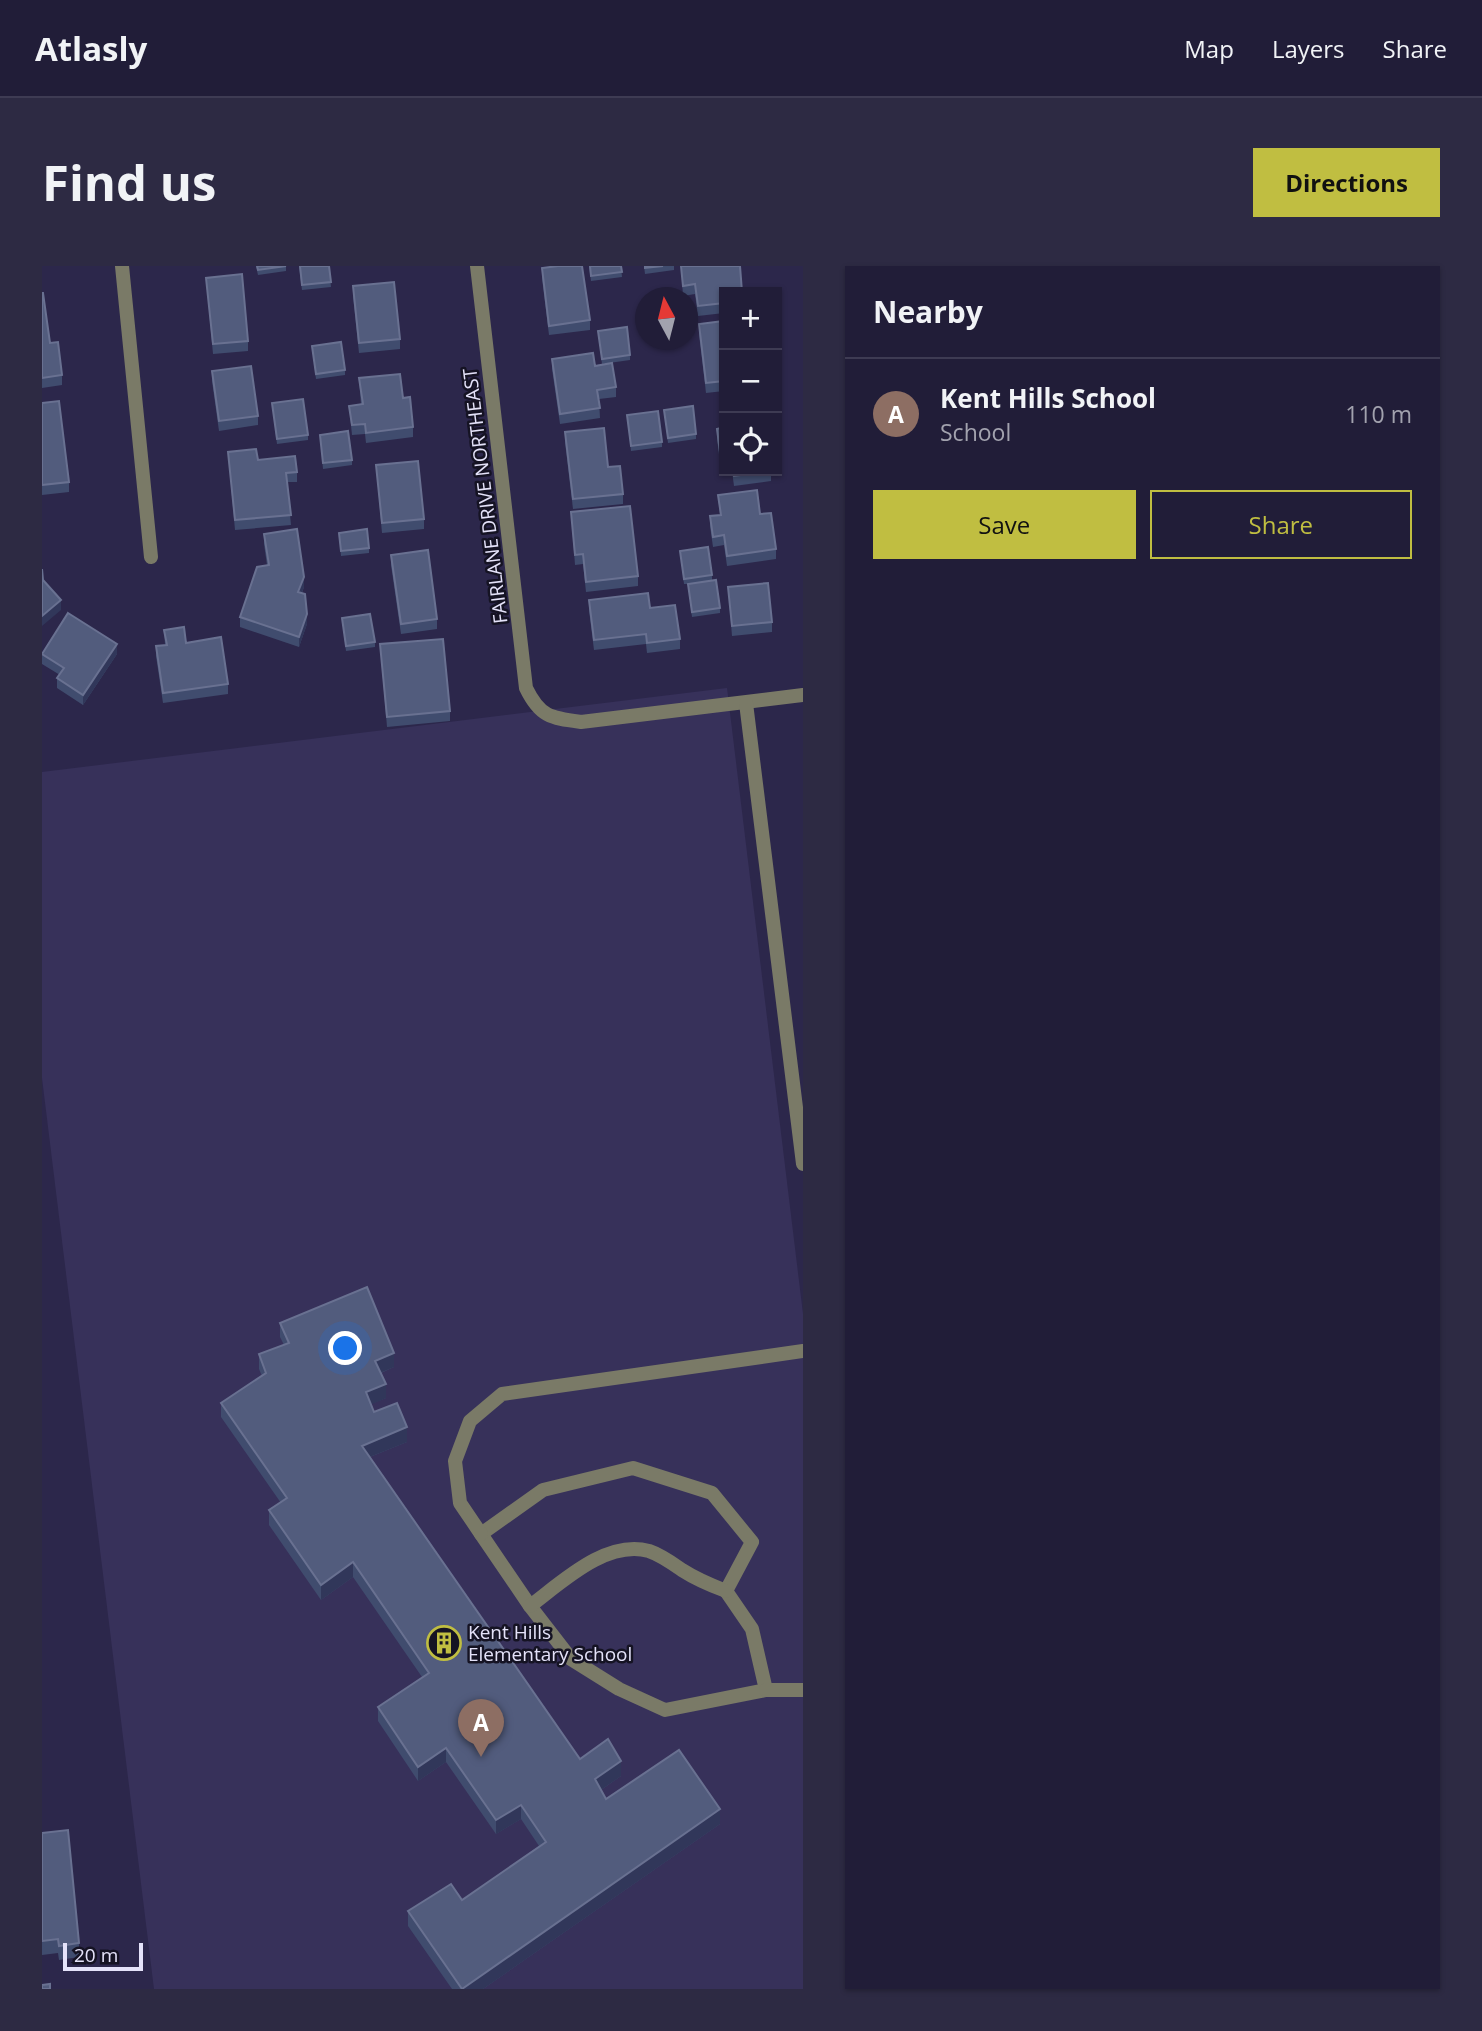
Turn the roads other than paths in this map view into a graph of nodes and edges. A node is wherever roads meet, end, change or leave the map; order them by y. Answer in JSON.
{"nodes":[{"id":1,"x":122,"y":266,"type":"edge"},
{"id":2,"x":477,"y":266,"type":"edge"},
{"id":3,"x":151,"y":556,"type":"dead end"},
{"id":4,"x":803,"y":695,"type":"edge"},
{"id":5,"x":746,"y":703,"type":"junction"},
{"id":6,"x":803,"y":1164,"type":"edge"},
{"id":7,"x":803,"y":1351,"type":"edge"},
{"id":8,"x":481,"y":1534,"type":"junction"},
{"id":9,"x":726,"y":1591,"type":"junction"},
{"id":10,"x":530,"y":1606,"type":"junction"},
{"id":11,"x":766,"y":1690,"type":"junction"},
{"id":12,"x":803,"y":1690,"type":"edge"}],
"edges":[{"from":1,"to":3,"type":"street"},
{"from":2,"to":5,"type":"street","name":"FAIRLANE DRIVE NORTHEAST"},
{"from":4,"to":5,"type":"street"},
{"from":5,"to":6,"type":"street"},
{"from":7,"to":8,"type":"street"},
{"from":8,"to":9,"type":"street"},
{"from":8,"to":10,"type":"street"},
{"from":9,"to":10,"type":"street"},
{"from":9,"to":11,"type":"street"},
{"from":10,"to":11,"type":"street"},
{"from":11,"to":12,"type":"street"}]}
